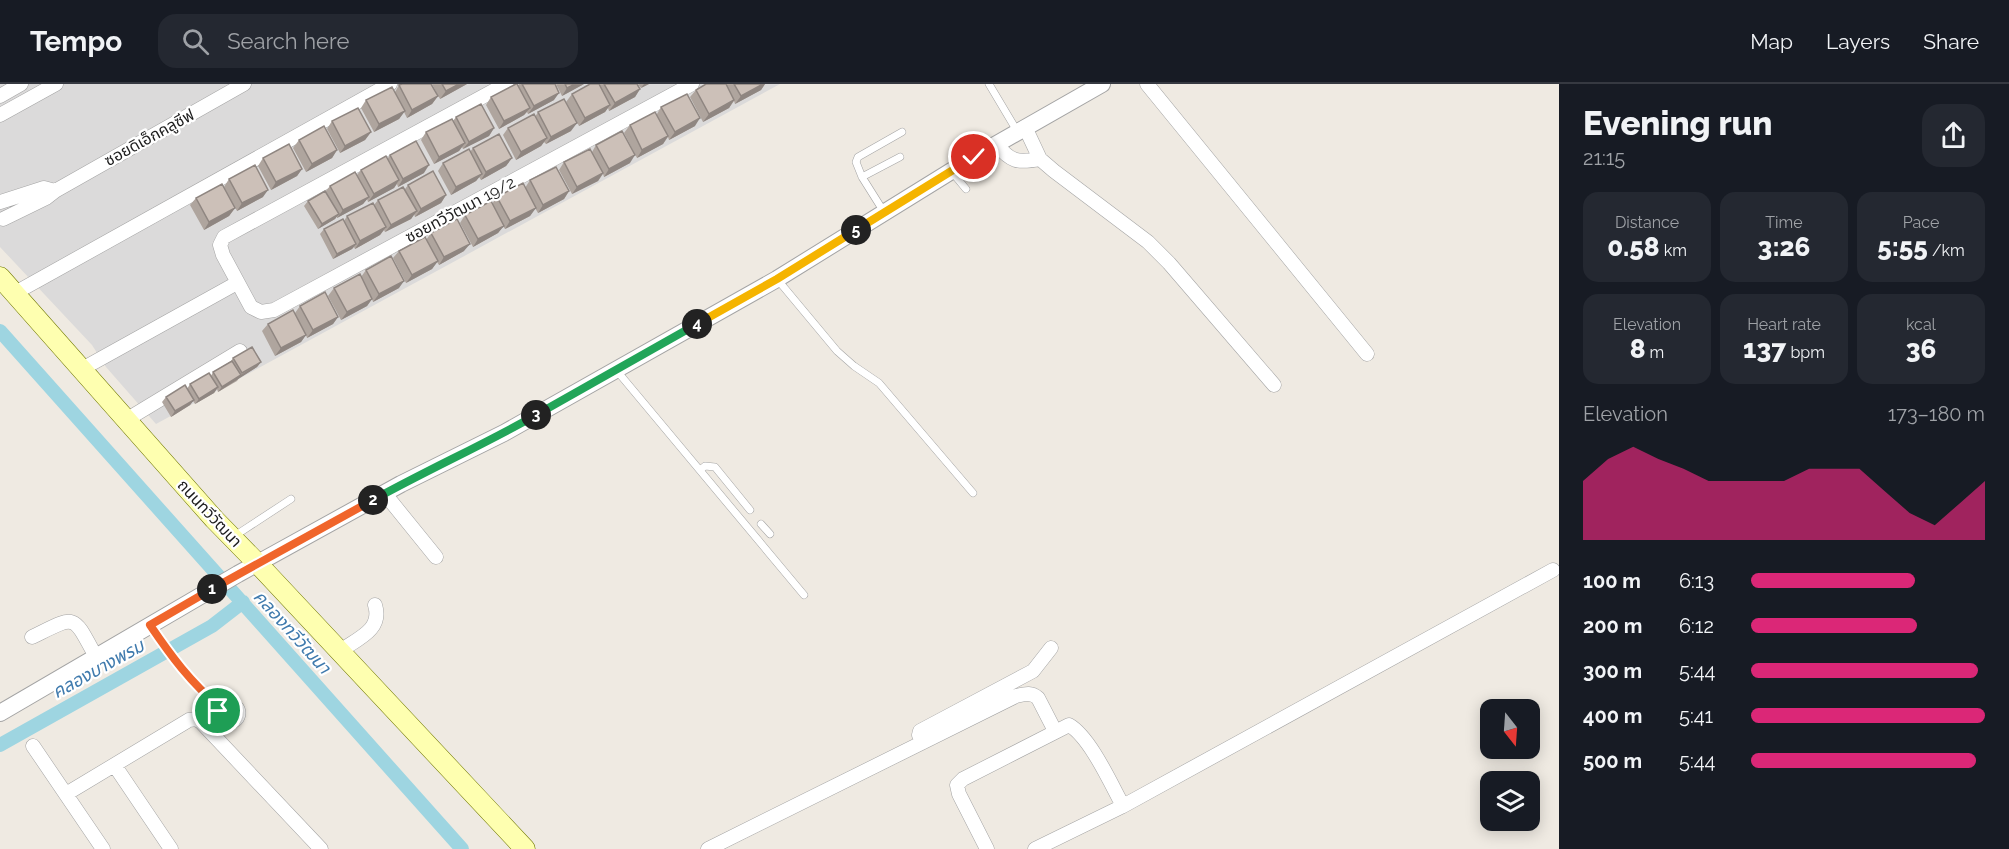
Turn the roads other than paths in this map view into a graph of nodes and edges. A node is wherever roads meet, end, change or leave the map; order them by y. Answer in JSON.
{"nodes":[{"id":1,"x":21,"y":84,"type":"edge"},
{"id":2,"x":56,"y":84,"type":"edge"},
{"id":3,"x":244,"y":84,"type":"edge"},
{"id":4,"x":390,"y":84,"type":"edge"},
{"id":5,"x":506,"y":84,"type":"edge"},
{"id":6,"x":692,"y":84,"type":"edge"},
{"id":7,"x":989,"y":84,"type":"edge"},
{"id":8,"x":1102,"y":84,"type":"edge"},
{"id":9,"x":1147,"y":84,"type":"edge"},
{"id":10,"x":0,"y":96,"type":"edge"},
{"id":11,"x":0,"y":115,"type":"edge"},
{"id":12,"x":1021,"y":129,"type":"junction"},
{"id":13,"x":902,"y":132,"type":"dead end"},
{"id":14,"x":996,"y":144,"type":"junction"},
{"id":15,"x":900,"y":157,"type":"dead end"},
{"id":16,"x":1040,"y":159,"type":"junction"},
{"id":17,"x":951,"y":171,"type":"junction"},
{"id":18,"x":862,"y":177,"type":"junction"},
{"id":19,"x":966,"y":189,"type":"dead end"},
{"id":20,"x":55,"y":190,"type":"junction"},
{"id":21,"x":0,"y":202,"type":"edge"},
{"id":22,"x":884,"y":212,"type":"junction"},
{"id":23,"x":1,"y":221,"type":"edge"},
{"id":24,"x":0,"y":277,"type":"edge"},
{"id":25,"x":777,"y":279,"type":"junction"},
{"id":26,"x":237,"y":283,"type":"junction"},
{"id":27,"x":15,"y":293,"type":"junction"},
{"id":28,"x":240,"y":351,"type":"edge"},
{"id":29,"x":1367,"y":354,"type":"dead end"},
{"id":30,"x":82,"y":369,"type":"junction"},
{"id":31,"x":616,"y":369,"type":"junction"},
{"id":32,"x":1274,"y":385,"type":"dead end"},
{"id":33,"x":126,"y":420,"type":"junction"},
{"id":34,"x":700,"y":470,"type":"junction"},
{"id":35,"x":973,"y":493,"type":"dead end"},
{"id":36,"x":385,"y":494,"type":"junction"},
{"id":37,"x":291,"y":500,"type":"dead end"},
{"id":38,"x":750,"y":510,"type":"dead end"},
{"id":39,"x":761,"y":524,"type":"dead end"},
{"id":40,"x":770,"y":534,"type":"dead end"},
{"id":41,"x":231,"y":538,"type":"junction"},
{"id":42,"x":436,"y":557,"type":"dead end"},
{"id":43,"x":258,"y":564,"type":"junction"},
{"id":44,"x":1553,"y":570,"type":"dead end"},
{"id":45,"x":804,"y":595,"type":"dead end"},
{"id":46,"x":375,"y":605,"type":"dead end"},
{"id":47,"x":150,"y":625,"type":"junction"},
{"id":48,"x":32,"y":637,"type":"dead end"},
{"id":49,"x":1051,"y":648,"type":"dead end"},
{"id":50,"x":340,"y":651,"type":"junction"},
{"id":51,"x":96,"y":657,"type":"junction"},
{"id":52,"x":219,"y":706,"type":"dead end"},
{"id":53,"x":0,"y":712,"type":"edge"},
{"id":54,"x":1056,"y":731,"type":"junction"},
{"id":55,"x":922,"y":742,"type":"junction"},
{"id":56,"x":33,"y":746,"type":"dead end"},
{"id":57,"x":115,"y":766,"type":"junction"},
{"id":58,"x":66,"y":794,"type":"junction"},
{"id":59,"x":1123,"y":806,"type":"junction"},
{"id":60,"x":102,"y":849,"type":"edge"},
{"id":61,"x":171,"y":849,"type":"edge"},
{"id":62,"x":321,"y":849,"type":"edge"},
{"id":63,"x":525,"y":849,"type":"edge"},
{"id":64,"x":708,"y":849,"type":"edge"},
{"id":65,"x":987,"y":849,"type":"edge"},
{"id":66,"x":1035,"y":849,"type":"edge"}],
"edges":[{"from":1,"to":10,"type":"street"},
{"from":2,"to":11,"type":"street"},
{"from":3,"to":20,"type":"street","name":"ซอยดิเอ็กคลูซีฟ"},
{"from":4,"to":27,"type":"street"},
{"from":5,"to":26,"type":"street","name":"ซอยทวีวัฒนา 19/2"},
{"from":6,"to":26,"type":"street","name":"ซอยทวีวัฒนา 19/2"},
{"from":7,"to":12,"type":"lane"},
{"from":8,"to":12,"type":"street"},
{"from":9,"to":29,"type":"street"},
{"from":12,"to":14,"type":"street"},
{"from":12,"to":16,"type":"street"},
{"from":13,"to":18,"type":"lane"},
{"from":14,"to":16,"type":"street"},
{"from":14,"to":17,"type":"street"},
{"from":15,"to":18,"type":"lane"},
{"from":16,"to":32,"type":"street"},
{"from":17,"to":19,"type":"lane"},
{"from":17,"to":22,"type":"street"},
{"from":18,"to":22,"type":"lane"},
{"from":20,"to":21,"type":"street","name":"ซอยดิเอ็กคลูซีฟ"},
{"from":20,"to":23,"type":"street","name":"ซอยดิเอ็กคลูซีฟ"},
{"from":21,"to":23,"type":"street","name":"ซอยดิเอ็กคลูซีฟ"},
{"from":22,"to":25,"type":"street"},
{"from":24,"to":27,"type":"main road","name":"ถนนทวีวัฒนา"},
{"from":25,"to":31,"type":"street"},
{"from":25,"to":35,"type":"lane"},
{"from":26,"to":30,"type":"street"},
{"from":27,"to":30,"type":"main road","name":"ถนนทวีวัฒนา"},
{"from":28,"to":33,"type":"street"},
{"from":30,"to":33,"type":"main road","name":"ถนนทวีวัฒนา"},
{"from":31,"to":34,"type":"lane"},
{"from":31,"to":36,"type":"street"},
{"from":33,"to":41,"type":"main road","name":"ถนนทวีวัฒนา"},
{"from":34,"to":38,"type":"lane"},
{"from":34,"to":45,"type":"lane"},
{"from":36,"to":42,"type":"street"},
{"from":36,"to":43,"type":"street"},
{"from":37,"to":41,"type":"lane"},
{"from":39,"to":40,"type":"lane"},
{"from":41,"to":43,"type":"main road","name":"ถนนทวีวัฒนา"},
{"from":43,"to":47,"type":"street"},
{"from":43,"to":50,"type":"main road","name":"ถนนทวีวัฒนา"},
{"from":44,"to":59,"type":"street"},
{"from":46,"to":50,"type":"street"},
{"from":47,"to":51,"type":"street"},
{"from":47,"to":52,"type":"lane"},
{"from":48,"to":51,"type":"street"},
{"from":49,"to":55,"type":"street"},
{"from":50,"to":63,"type":"main road","name":"ถนนทวีวัฒนา"},
{"from":51,"to":53,"type":"street"},
{"from":54,"to":55,"type":"street"},
{"from":54,"to":59,"type":"street"},
{"from":54,"to":65,"type":"street"},
{"from":55,"to":64,"type":"street"},
{"from":56,"to":58,"type":"street"},
{"from":57,"to":58,"type":"street"},
{"from":57,"to":61,"type":"street"},
{"from":57,"to":62,"type":"street"},
{"from":58,"to":60,"type":"street"},
{"from":59,"to":66,"type":"street"}]}
